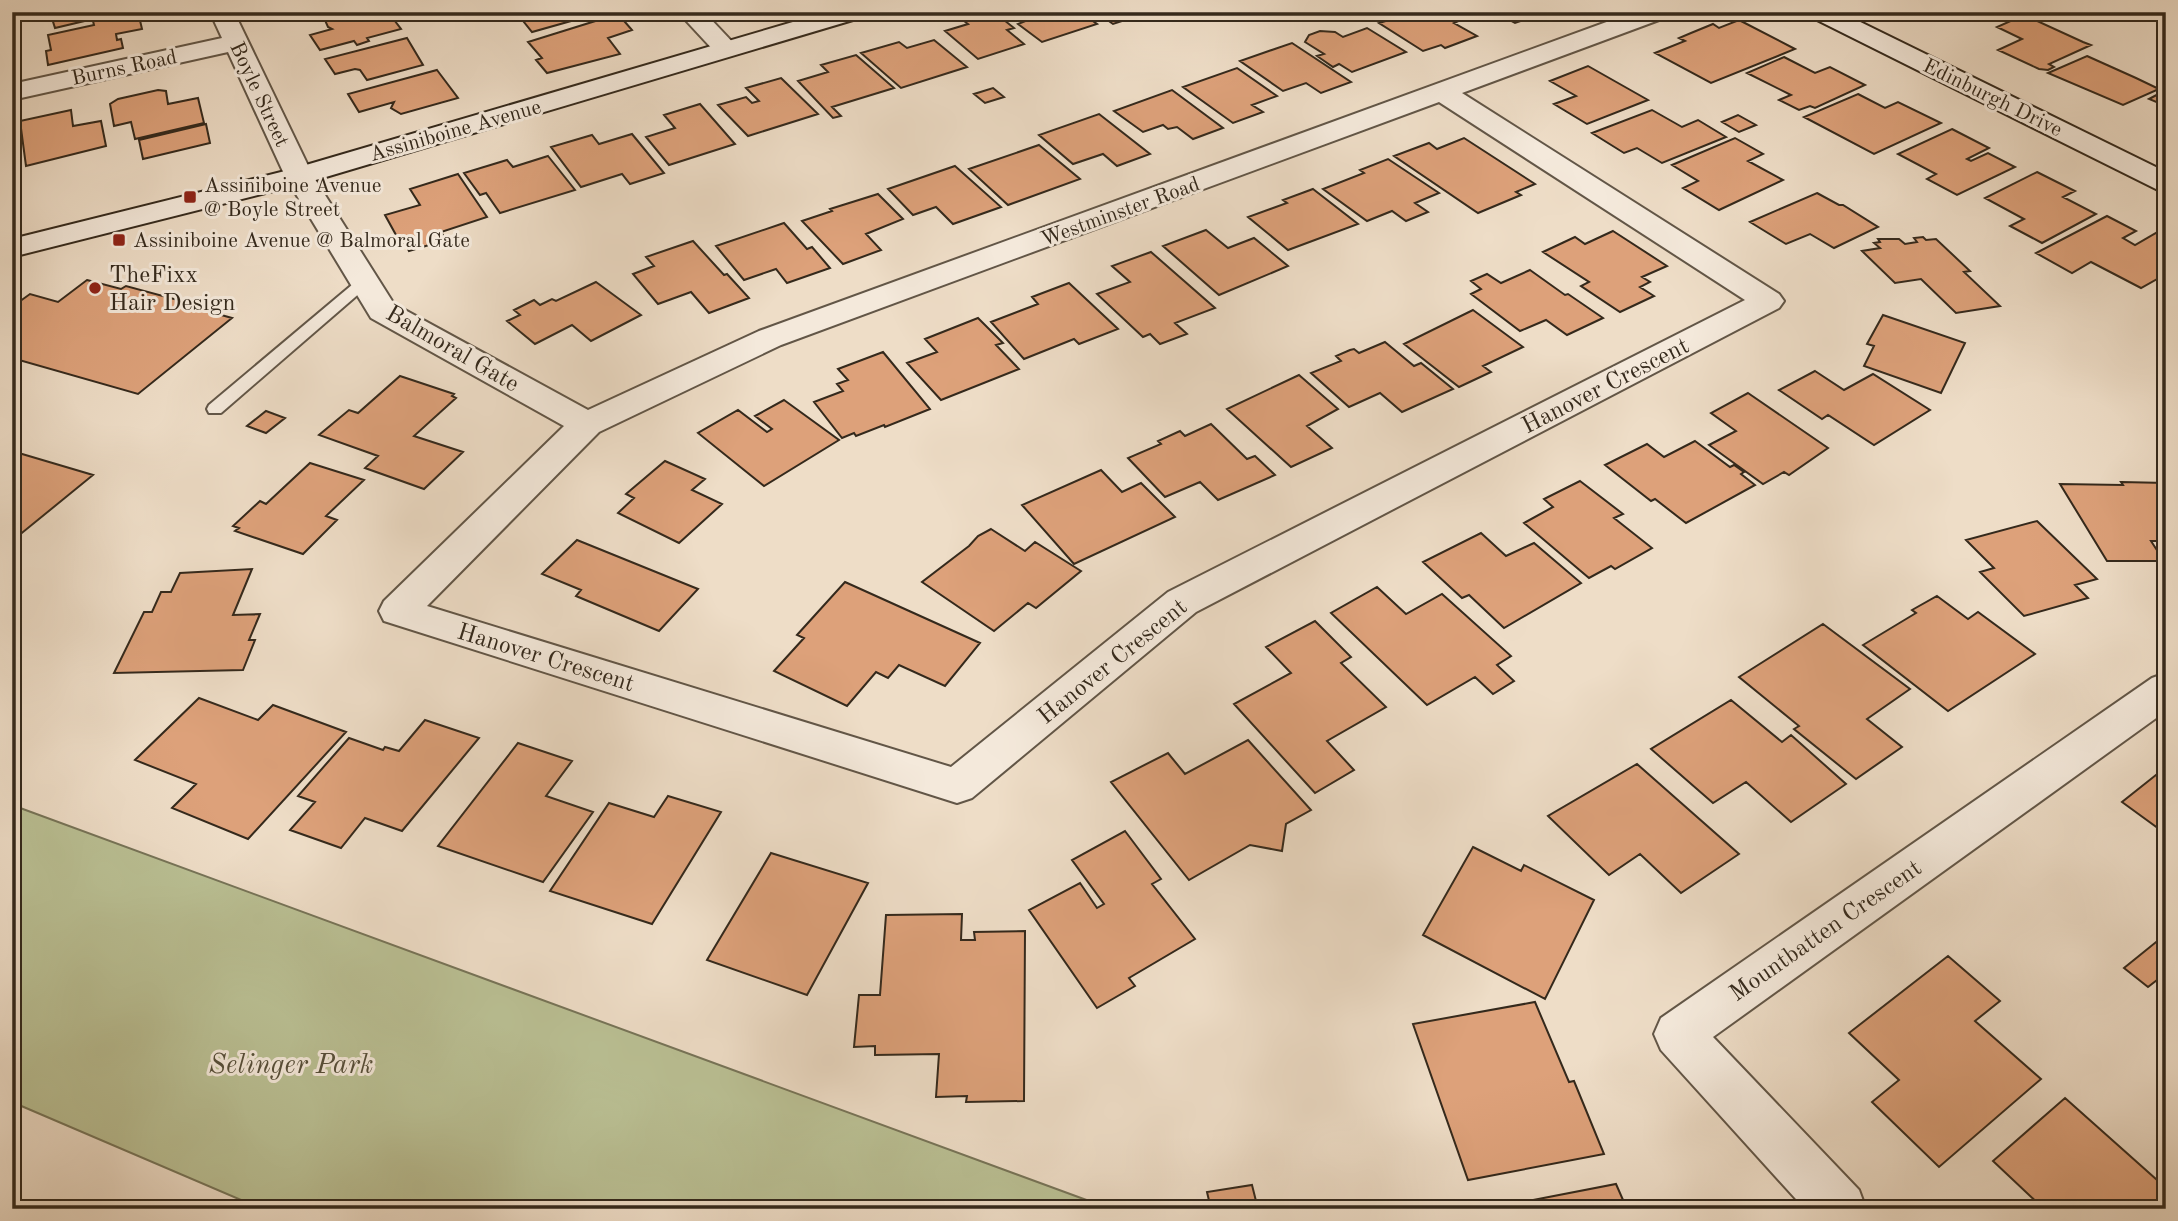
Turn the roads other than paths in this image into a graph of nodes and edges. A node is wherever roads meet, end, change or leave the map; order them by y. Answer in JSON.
{"nodes":[{"id":1,"x":222,"y":12,"type":"edge"},
{"id":2,"x":690,"y":12,"type":"edge"},
{"id":3,"x":854,"y":12,"type":"edge"},
{"id":4,"x":1658,"y":12,"type":"edge"},
{"id":5,"x":1820,"y":12,"type":"edge"},
{"id":6,"x":236,"y":43,"type":"junction"},
{"id":7,"x":726,"y":49,"type":"junction"},
{"id":8,"x":12,"y":92,"type":"edge"},
{"id":9,"x":1444,"y":93,"type":"junction"},
{"id":10,"x":299,"y":176,"type":"junction"},
{"id":11,"x":2166,"y":183,"type":"edge"},
{"id":12,"x":12,"y":248,"type":"edge"},
{"id":13,"x":364,"y":282,"type":"junction"},
{"id":14,"x":215,"y":409,"type":"dead end"},
{"id":15,"x":587,"y":424,"type":"junction"},
{"id":16,"x":2166,"y":689,"type":"edge"},
{"id":17,"x":1840,"y":1209,"type":"edge"}],
"edges":[{"from":1,"to":6,"type":"street","name":"Boyle Street"},
{"from":2,"to":7,"type":"street"},
{"from":3,"to":7,"type":"street","name":"Assiniboine Avenue"},
{"from":4,"to":9,"type":"street","name":"Westminster Road"},
{"from":5,"to":11,"type":"street","name":"Edinburgh Drive"},
{"from":6,"to":8,"type":"street","name":"Burns Road"},
{"from":6,"to":10,"type":"street","name":"Boyle Street"},
{"from":7,"to":10,"type":"street","name":"Assiniboine Avenue"},
{"from":9,"to":15,"type":"street","name":"Westminster Road"},
{"from":9,"to":15,"type":"street","name":"Hanover Crescent"},
{"from":10,"to":12,"type":"street","name":"Assiniboine Avenue"},
{"from":10,"to":13,"type":"street","name":"Balmoral Gate"},
{"from":13,"to":14,"type":"lane"},
{"from":13,"to":15,"type":"street","name":"Balmoral Gate"},
{"from":16,"to":17,"type":"street","name":"Mountbatten Crescent"}]}
